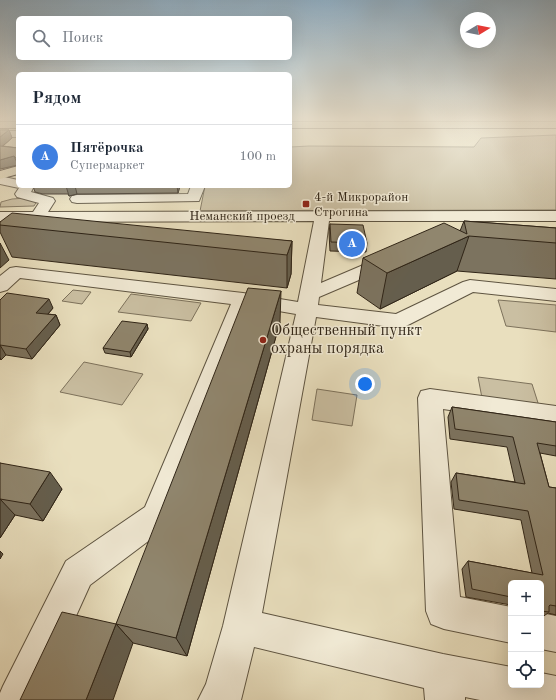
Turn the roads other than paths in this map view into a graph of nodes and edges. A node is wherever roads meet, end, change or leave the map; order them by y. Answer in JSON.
{"nodes":[{"id":1,"x":16,"y":171,"type":"edge"},
{"id":2,"x":0,"y":175,"type":"edge"},
{"id":3,"x":0,"y":180,"type":"edge"},
{"id":4,"x":16,"y":184,"type":"edge"},
{"id":5,"x":25,"y":188,"type":"edge"},
{"id":6,"x":196,"y":192,"type":"edge"},
{"id":7,"x":77,"y":199,"type":"dead end"},
{"id":8,"x":191,"y":216,"type":"junction"},
{"id":9,"x":322,"y":216,"type":"junction"},
{"id":10,"x":556,"y":216,"type":"edge"},
{"id":11,"x":7,"y":217,"type":"edge"},
{"id":12,"x":37,"y":217,"type":"junction"},
{"id":13,"x":0,"y":232,"type":"edge"},
{"id":14,"x":401,"y":255,"type":"edge"},
{"id":15,"x":0,"y":286,"type":"edge"},
{"id":16,"x":556,"y":295,"type":"edge"},
{"id":17,"x":243,"y":299,"type":"junction"},
{"id":18,"x":308,"y":302,"type":"junction"},
{"id":19,"x":556,"y":416,"type":"edge"},
{"id":20,"x":508,"y":624,"type":"edge"},
{"id":21,"x":241,"y":626,"type":"junction"},
{"id":22,"x":544,"y":632,"type":"edge"},
{"id":23,"x":556,"y":634,"type":"edge"},
{"id":24,"x":444,"y":687,"type":"edge"},
{"id":25,"x":556,"y":696,"type":"edge"},
{"id":26,"x":17,"y":700,"type":"edge"},
{"id":27,"x":218,"y":700,"type":"edge"}],
"edges":[{"from":1,"to":2,"type":"main road"},
{"from":3,"to":4,"type":"street"},
{"from":5,"to":12,"type":"street"},
{"from":6,"to":7,"type":"street"},
{"from":6,"to":8,"type":"street"},
{"from":8,"to":9,"type":"street","name":"Неманский проезд"},
{"from":8,"to":12,"type":"street","name":"Неманский проезд"},
{"from":9,"to":10,"type":"street","name":"Неманский проезд"},
{"from":9,"to":18,"type":"street"},
{"from":11,"to":12,"type":"street","name":"Неманский проезд"},
{"from":11,"to":13,"type":"street"},
{"from":14,"to":18,"type":"street"},
{"from":15,"to":17,"type":"street"},
{"from":16,"to":18,"type":"street"},
{"from":17,"to":18,"type":"street"},
{"from":17,"to":26,"type":"street"},
{"from":18,"to":21,"type":"street"},
{"from":19,"to":20,"type":"street"},
{"from":21,"to":24,"type":"street"},
{"from":21,"to":27,"type":"street"},
{"from":22,"to":23,"type":"street"},
{"from":24,"to":25,"type":"street"}]}
